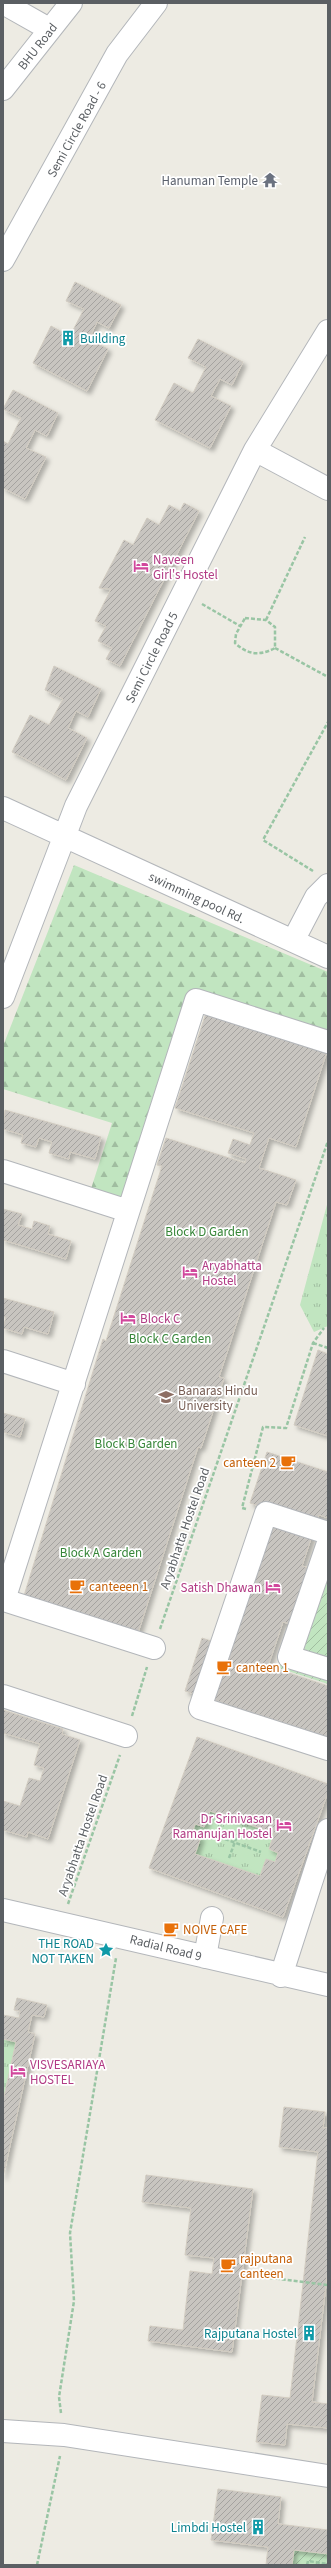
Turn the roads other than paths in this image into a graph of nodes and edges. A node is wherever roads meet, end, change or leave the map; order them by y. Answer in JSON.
{"nodes":[{"id":1,"x":3,"y":3,"type":"edge"},
{"id":2,"x":71,"y":3,"type":"edge"},
{"id":3,"x":156,"y":3,"type":"edge"},
{"id":4,"x":49,"y":29,"type":"junction"},
{"id":5,"x":3,"y":89,"type":"edge"},
{"id":6,"x":3,"y":260,"type":"edge"},
{"id":7,"x":328,"y":331,"type":"edge"},
{"id":8,"x":255,"y":450,"type":"junction"},
{"id":9,"x":328,"y":489,"type":"edge"},
{"id":10,"x":3,"y":808,"type":"edge"},
{"id":11,"x":65,"y":837,"type":"junction"},
{"id":12,"x":322,"y":879,"type":"edge"},
{"id":13,"x":293,"y":941,"type":"junction"},
{"id":14,"x":328,"y":958,"type":"edge"},
{"id":15,"x":3,"y":997,"type":"edge"},
{"id":16,"x":328,"y":1042,"type":"edge"},
{"id":17,"x":3,"y":1171,"type":"edge"},
{"id":18,"x":128,"y":1211,"type":"junction"},
{"id":19,"x":3,"y":1361,"type":"edge"},
{"id":20,"x":74,"y":1384,"type":"junction"},
{"id":21,"x":328,"y":1533,"type":"edge"},
{"id":22,"x":328,"y":1543,"type":"edge"},
{"id":23,"x":10,"y":1559,"type":"edge"},
{"id":24,"x":154,"y":1648,"type":"road end"},
{"id":25,"x":328,"y":1669,"type":"edge"},
{"id":26,"x":3,"y":1696,"type":"edge"},
{"id":27,"x":126,"y":1736,"type":"road end"},
{"id":28,"x":328,"y":1749,"type":"edge"},
{"id":29,"x":328,"y":1830,"type":"edge"},
{"id":30,"x":3,"y":1910,"type":"edge"},
{"id":31,"x":212,"y":1918,"type":"dead end"},
{"id":32,"x":205,"y":1957,"type":"junction"},
{"id":33,"x":281,"y":1976,"type":"junction"},
{"id":34,"x":328,"y":1985,"type":"edge"},
{"id":35,"x":3,"y":2431,"type":"edge"},
{"id":36,"x":328,"y":2476,"type":"edge"}],
"edges":[{"from":1,"to":4,"type":"street"},
{"from":2,"to":4,"type":"street","name":"BHU Road"},
{"from":3,"to":6,"type":"street","name":"Semi Circle Road - 6"},
{"from":4,"to":5,"type":"street","name":"BHU Road"},
{"from":7,"to":8,"type":"street","name":"Semi Circle Road 5"},
{"from":8,"to":9,"type":"street"},
{"from":8,"to":11,"type":"street","name":"Semi Circle Road 5"},
{"from":10,"to":11,"type":"street","name":"swimming pool Rd."},
{"from":11,"to":13,"type":"street","name":"swimming pool Rd."},
{"from":11,"to":15,"type":"street","name":"Semi Circle Road 5"},
{"from":12,"to":13,"type":"street"},
{"from":13,"to":14,"type":"street","name":"swimming pool Rd."},
{"from":16,"to":18,"type":"street"},
{"from":17,"to":18,"type":"street"},
{"from":18,"to":20,"type":"street"},
{"from":19,"to":20,"type":"street"},
{"from":20,"to":23,"type":"street"},
{"from":21,"to":28,"type":"street"},
{"from":22,"to":25,"type":"street"},
{"from":23,"to":24,"type":"street"},
{"from":26,"to":27,"type":"street"},
{"from":29,"to":33,"type":"street"},
{"from":30,"to":32,"type":"street","name":"Radial Road 9"},
{"from":31,"to":32,"type":"street"},
{"from":32,"to":33,"type":"street","name":"Radial Road 9"},
{"from":33,"to":34,"type":"street","name":"Radial Road 9"},
{"from":35,"to":36,"type":"street"}]}
